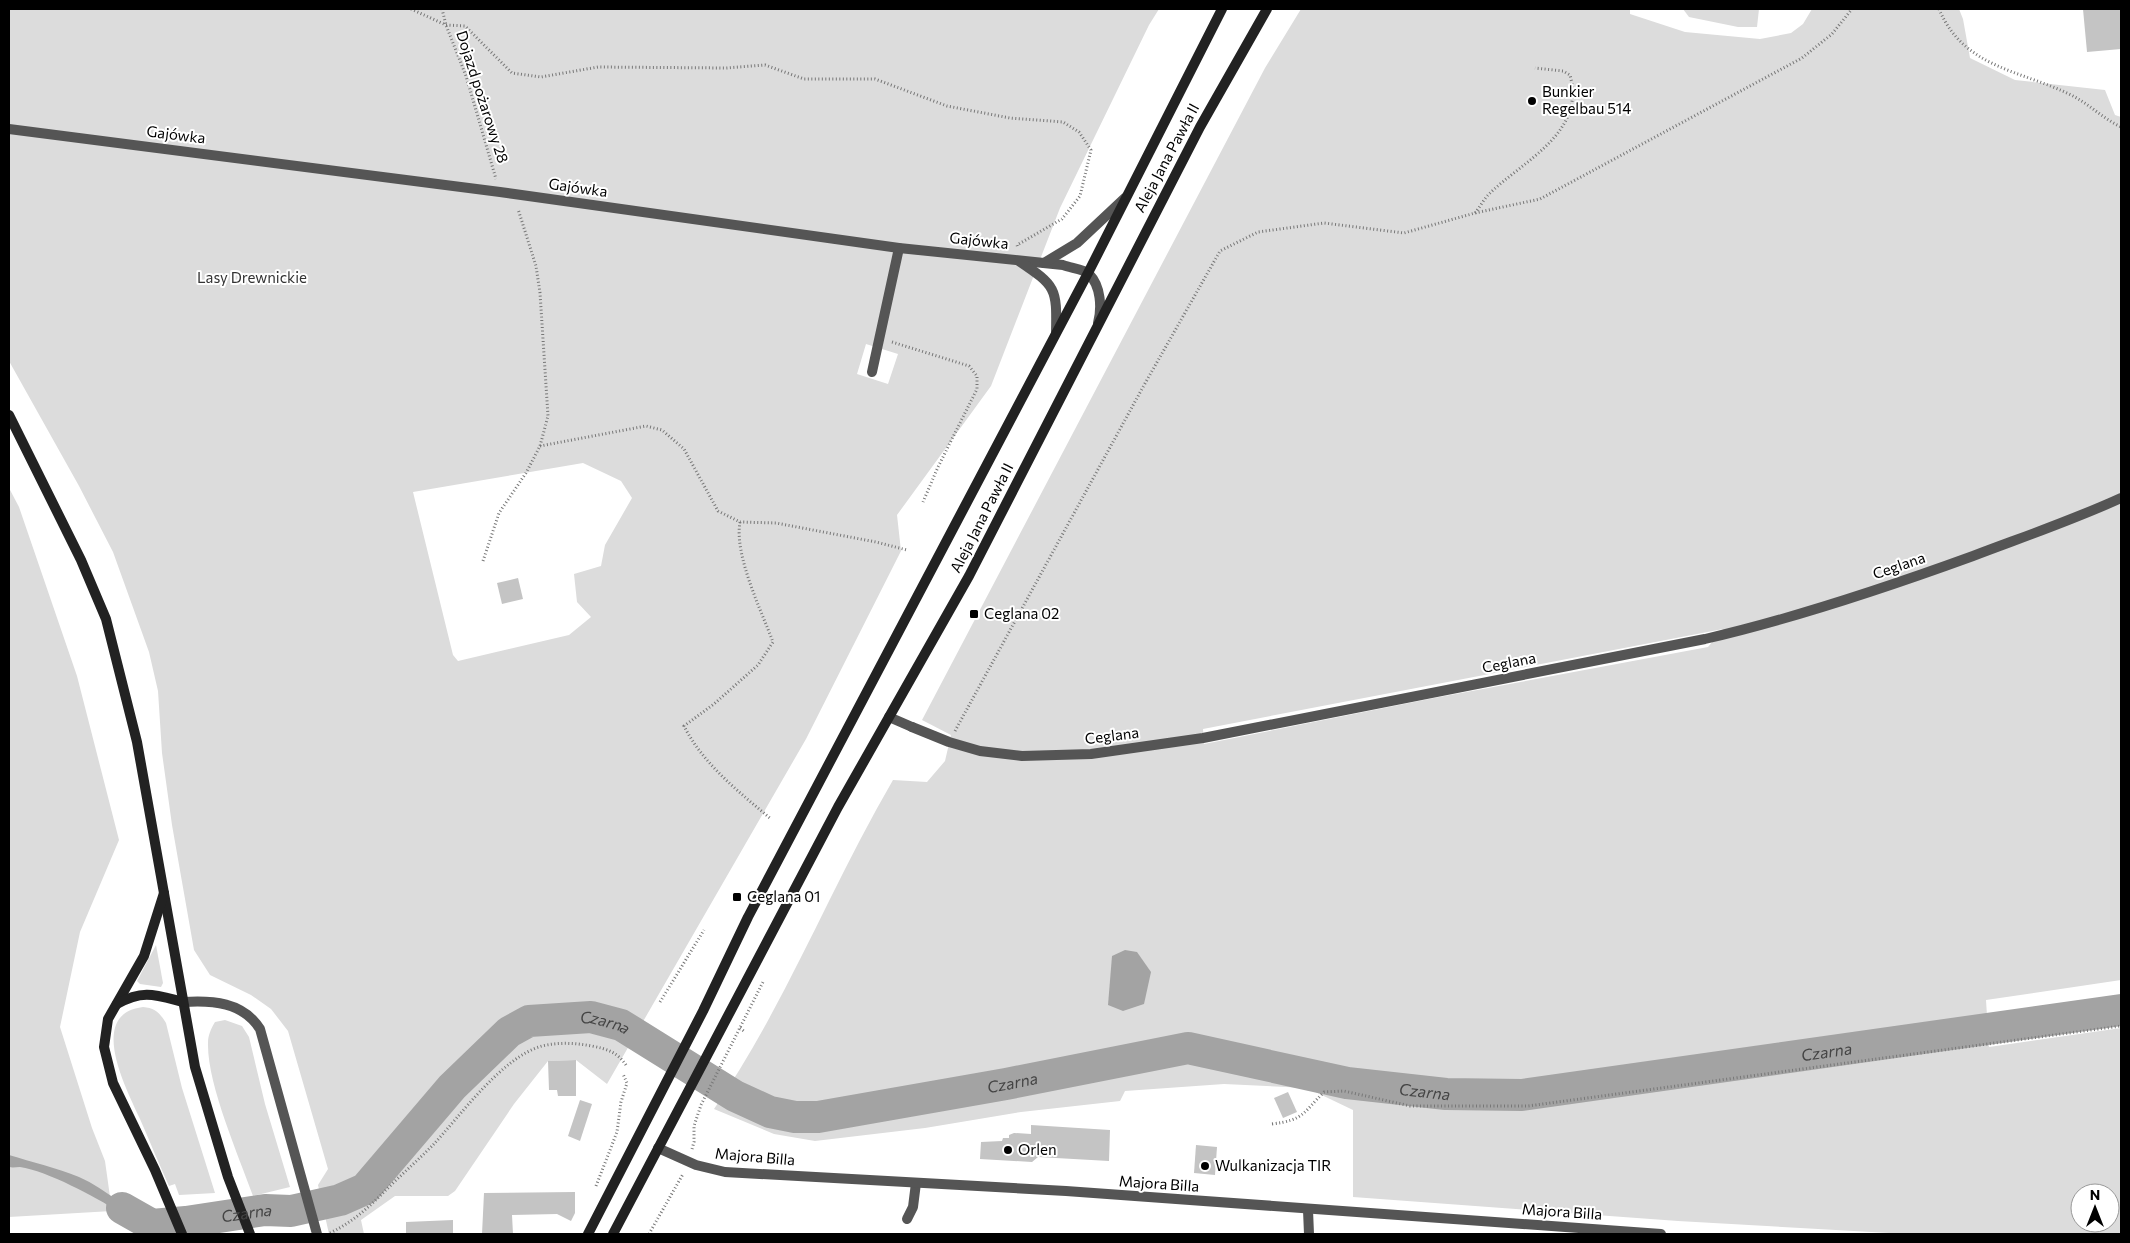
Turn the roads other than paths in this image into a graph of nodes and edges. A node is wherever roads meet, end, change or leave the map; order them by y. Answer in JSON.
{"nodes":[{"id":1,"x":1222,"y":9,"type":"edge"},
{"id":2,"x":1267,"y":9,"type":"edge"},
{"id":3,"x":9,"y":129,"type":"edge"},
{"id":4,"x":1127,"y":196,"type":"junction"},
{"id":5,"x":899,"y":248,"type":"junction"},
{"id":6,"x":1018,"y":261,"type":"junction"},
{"id":7,"x":1044,"y":263,"type":"junction"},
{"id":8,"x":1088,"y":273,"type":"junction"},
{"id":9,"x":1098,"y":324,"type":"junction"},
{"id":10,"x":1056,"y":332,"type":"junction"},
{"id":11,"x":872,"y":372,"type":"dead end"},
{"id":12,"x":9,"y":415,"type":"edge"},
{"id":13,"x":2121,"y":498,"type":"edge"},
{"id":14,"x":889,"y":717,"type":"junction"},
{"id":15,"x":165,"y":889,"type":"junction"},
{"id":16,"x":183,"y":1002,"type":"junction"},
{"id":17,"x":115,"y":1005,"type":"junction"},
{"id":18,"x":658,"y":1148,"type":"junction"},
{"id":19,"x":916,"y":1183,"type":"junction"},
{"id":20,"x":1308,"y":1210,"type":"junction"},
{"id":21,"x":908,"y":1219,"type":"dead end"},
{"id":22,"x":317,"y":1231,"type":"edge"},
{"id":23,"x":182,"y":1234,"type":"edge"},
{"id":24,"x":250,"y":1234,"type":"edge"},
{"id":25,"x":588,"y":1234,"type":"edge"},
{"id":26,"x":613,"y":1234,"type":"edge"},
{"id":27,"x":1309,"y":1234,"type":"edge"},
{"id":28,"x":1661,"y":1234,"type":"edge"}],
"edges":[{"from":1,"to":4,"type":"main road","name":"Aleja Jana Pawła II"},
{"from":2,"to":9,"type":"main road","name":"Aleja Jana Pawła II"},
{"from":3,"to":5,"type":"street","name":"Gajówka"},
{"from":4,"to":7,"type":"street"},
{"from":4,"to":8,"type":"main road","name":"Aleja Jana Pawła II"},
{"from":5,"to":6,"type":"street","name":"Gajówka"},
{"from":5,"to":11,"type":"street"},
{"from":6,"to":7,"type":"street","name":"Gajówka"},
{"from":6,"to":10,"type":"street"},
{"from":7,"to":8,"type":"street","name":"Gajówka"},
{"from":8,"to":9,"type":"street"},
{"from":8,"to":10,"type":"main road","name":"Aleja Jana Pawła II"},
{"from":9,"to":14,"type":"main road","name":"Aleja Jana Pawła II"},
{"from":10,"to":25,"type":"main road","name":"Aleja Jana Pawła II"},
{"from":12,"to":15,"type":"main road"},
{"from":13,"to":14,"type":"street","name":"Ceglana"},
{"from":14,"to":18,"type":"main road","name":"Aleja Jana Pawła II"},
{"from":15,"to":16,"type":"main road"},
{"from":15,"to":17,"type":"main road"},
{"from":16,"to":17,"type":"main road"},
{"from":16,"to":22,"type":"street"},
{"from":16,"to":24,"type":"main road"},
{"from":17,"to":23,"type":"main road"},
{"from":18,"to":19,"type":"street","name":"Majora Billa"},
{"from":18,"to":26,"type":"main road","name":"Aleja Jana Pawła II"},
{"from":19,"to":20,"type":"street","name":"Majora Billa"},
{"from":19,"to":21,"type":"street"},
{"from":20,"to":27,"type":"street"},
{"from":20,"to":28,"type":"street","name":"Majora Billa"}]}
